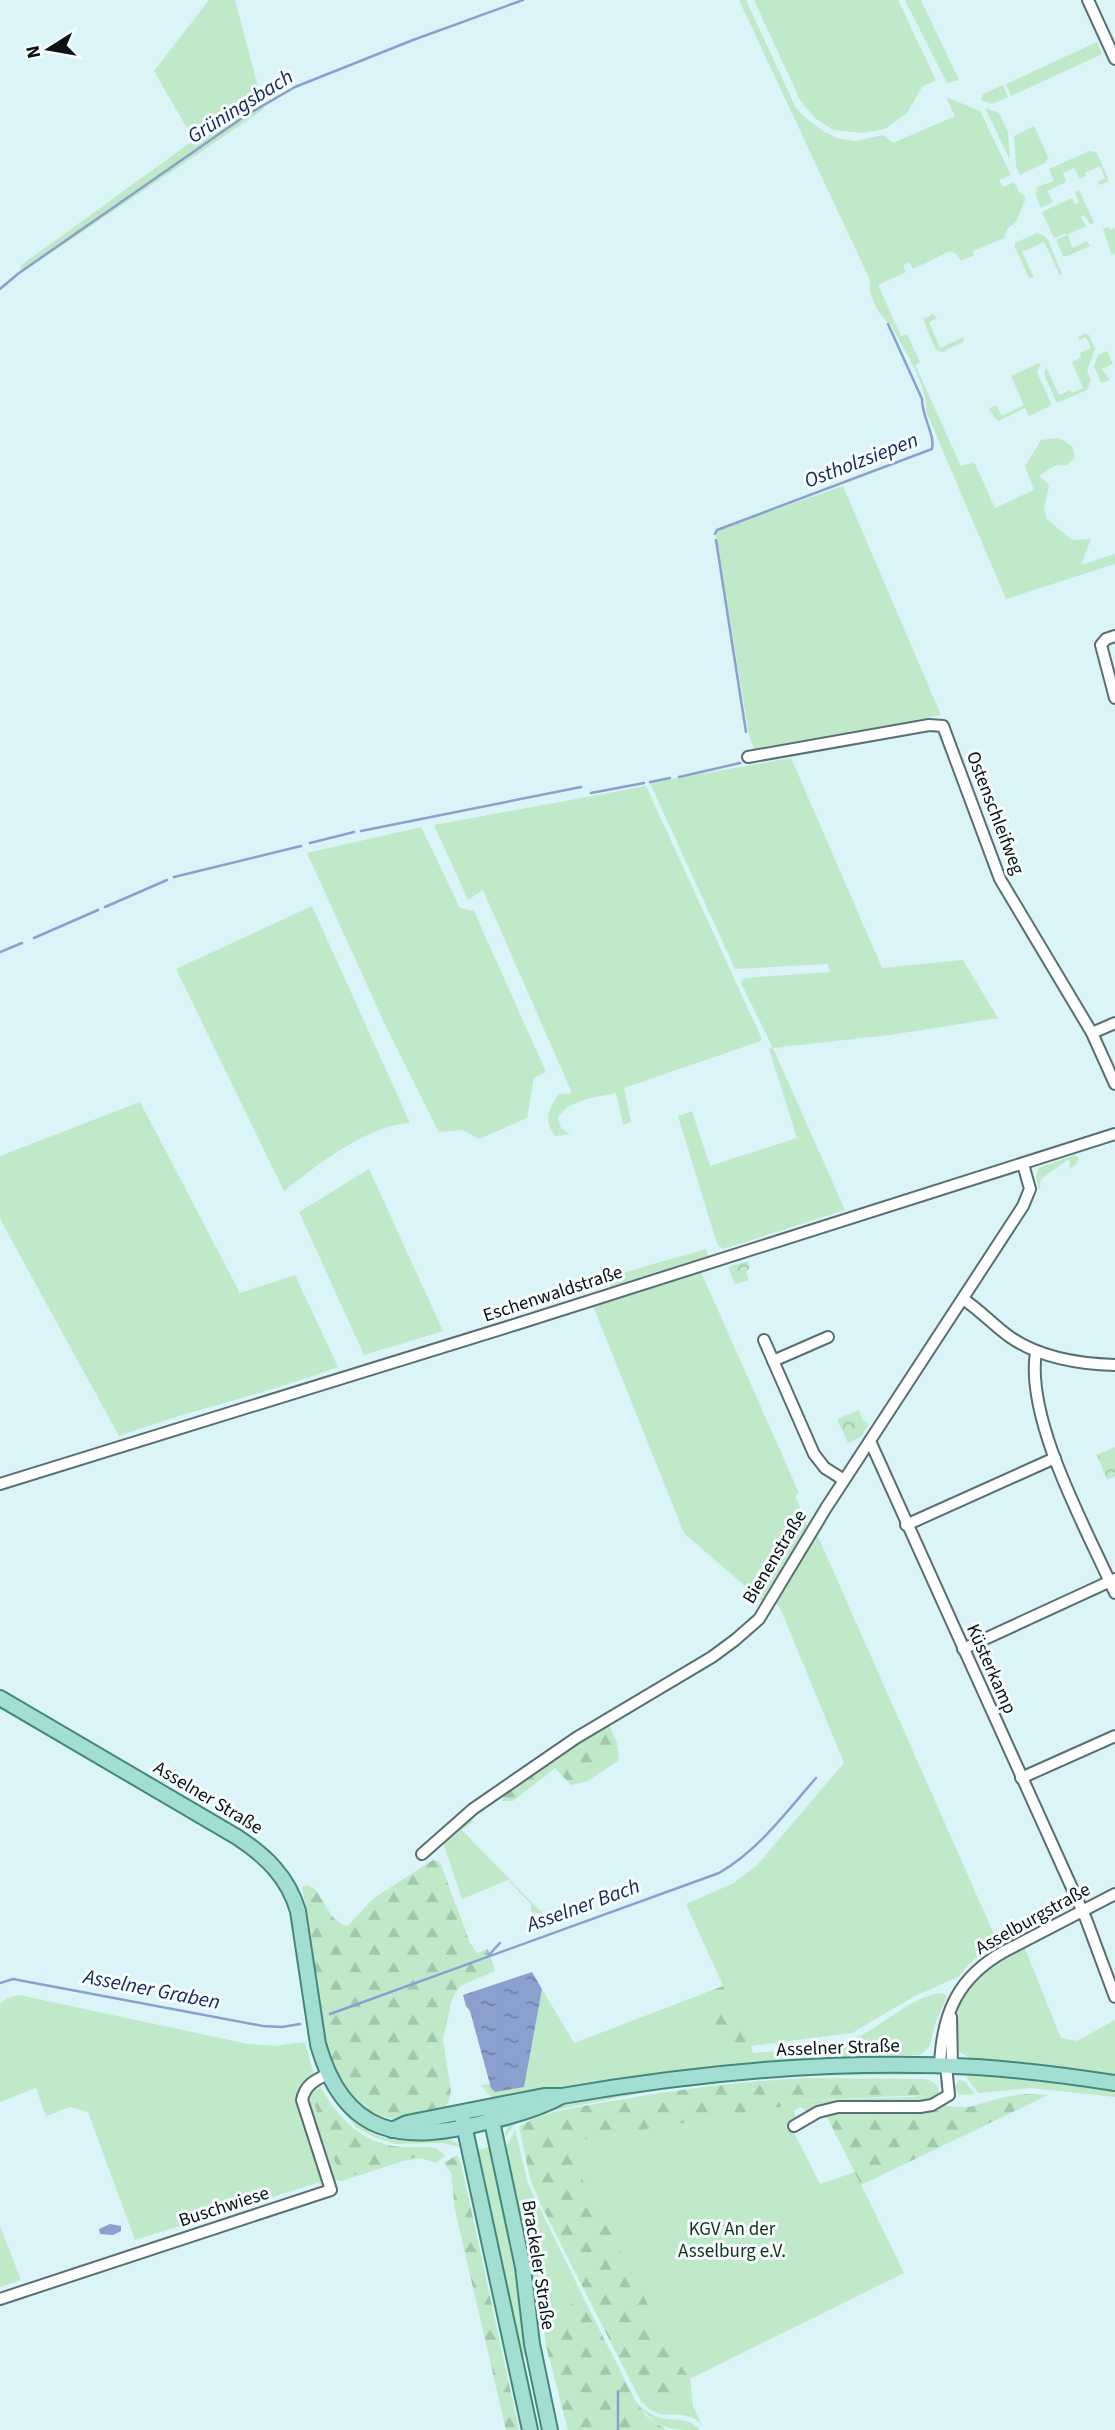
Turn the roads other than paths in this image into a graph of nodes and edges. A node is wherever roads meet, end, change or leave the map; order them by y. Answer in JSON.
{"nodes":[{"id":1,"x":1088,"y":0,"type":"edge"},
{"id":2,"x":1115,"y":59,"type":"edge"},
{"id":3,"x":1115,"y":636,"type":"edge"},
{"id":4,"x":1115,"y":698,"type":"edge"},
{"id":5,"x":748,"y":757,"type":"dead end"},
{"id":6,"x":1115,"y":1023,"type":"edge"},
{"id":7,"x":1092,"y":1033,"type":"junction"},
{"id":8,"x":1115,"y":1084,"type":"edge"},
{"id":9,"x":1115,"y":1135,"type":"edge"},
{"id":10,"x":1023,"y":1164,"type":"junction"},
{"id":11,"x":962,"y":1299,"type":"junction"},
{"id":12,"x":828,"y":1336,"type":"dead end"},
{"id":13,"x":764,"y":1340,"type":"dead end"},
{"id":14,"x":1036,"y":1352,"type":"junction"},
{"id":15,"x":774,"y":1362,"type":"junction"},
{"id":16,"x":1115,"y":1365,"type":"edge"},
{"id":17,"x":870,"y":1441,"type":"junction"},
{"id":18,"x":1055,"y":1458,"type":"junction"},
{"id":19,"x":844,"y":1480,"type":"junction"},
{"id":20,"x":0,"y":1484,"type":"edge"},
{"id":21,"x":906,"y":1525,"type":"junction"},
{"id":22,"x":1112,"y":1581,"type":"edge"},
{"id":23,"x":1115,"y":1593,"type":"edge"},
{"id":24,"x":963,"y":1648,"type":"junction"},
{"id":25,"x":0,"y":1698,"type":"edge"},
{"id":26,"x":1115,"y":1736,"type":"edge"},
{"id":27,"x":1021,"y":1778,"type":"junction"},
{"id":28,"x":422,"y":1854,"type":"dead end"},
{"id":29,"x":1115,"y":1894,"type":"edge"},
{"id":30,"x":1082,"y":1911,"type":"junction"},
{"id":31,"x":1115,"y":1997,"type":"edge"},
{"id":32,"x":946,"y":2066,"type":"junction"},
{"id":33,"x":328,"y":2074,"type":"junction"},
{"id":34,"x":1115,"y":2083,"type":"edge"},
{"id":35,"x":461,"y":2112,"type":"junction"},
{"id":36,"x":490,"y":2114,"type":"junction"},
{"id":37,"x":794,"y":2126,"type":"dead end"},
{"id":38,"x":464,"y":2128,"type":"junction"},
{"id":39,"x":392,"y":2130,"type":"junction"},
{"id":40,"x":0,"y":2299,"type":"edge"},
{"id":41,"x":530,"y":2430,"type":"edge"},
{"id":42,"x":550,"y":2430,"type":"edge"}],
"edges":[{"from":1,"to":2,"type":"street"},
{"from":3,"to":4,"type":"street"},
{"from":5,"to":7,"type":"street","name":"Ostenschleifweg"},
{"from":6,"to":7,"type":"street"},
{"from":7,"to":8,"type":"street","name":"Ostenschleifweg"},
{"from":9,"to":10,"type":"street","name":"Eschenwaldstraße"},
{"from":10,"to":11,"type":"street","name":"Bienenstraße"},
{"from":10,"to":20,"type":"street","name":"Eschenwaldstraße"},
{"from":11,"to":14,"type":"street"},
{"from":11,"to":17,"type":"street","name":"Bienenstraße"},
{"from":12,"to":15,"type":"street"},
{"from":13,"to":15,"type":"street"},
{"from":14,"to":16,"type":"street"},
{"from":14,"to":18,"type":"street"},
{"from":15,"to":19,"type":"street"},
{"from":17,"to":19,"type":"street","name":"Bienenstraße"},
{"from":17,"to":21,"type":"street","name":"Küsterkamp"},
{"from":18,"to":21,"type":"street"},
{"from":18,"to":22,"type":"street"},
{"from":19,"to":28,"type":"street","name":"Bienenstraße"},
{"from":21,"to":24,"type":"street","name":"Küsterkamp"},
{"from":22,"to":23,"type":"street"},
{"from":22,"to":24,"type":"street"},
{"from":24,"to":27,"type":"street","name":"Küsterkamp"},
{"from":25,"to":33,"type":"main road","name":"Asselner Straße"},
{"from":26,"to":27,"type":"street"},
{"from":27,"to":30,"type":"street","name":"Küsterkamp"},
{"from":29,"to":30,"type":"street","name":"Asselburgstraße"},
{"from":30,"to":31,"type":"street","name":"Küsterkamp"},
{"from":30,"to":32,"type":"street","name":"Asselburgstraße"},
{"from":32,"to":34,"type":"main road","name":"Asselner Straße"},
{"from":32,"to":36,"type":"main road","name":"Asselner Straße"},
{"from":32,"to":37,"type":"street","name":"Asselburgstraße"},
{"from":33,"to":39,"type":"main road","name":"Asselner Straße"},
{"from":33,"to":40,"type":"street","name":"Buschwiese"},
{"from":35,"to":36,"type":"main road","name":"Asselner Straße"},
{"from":35,"to":38,"type":"main road"},
{"from":35,"to":39,"type":"main road","name":"Asselner Straße"},
{"from":36,"to":38,"type":"main road","name":"Asselner Straße"},
{"from":36,"to":42,"type":"main road","name":"Brackeler Straße"},
{"from":38,"to":39,"type":"main road","name":"Asselner Straße"},
{"from":38,"to":41,"type":"main road"}]}
